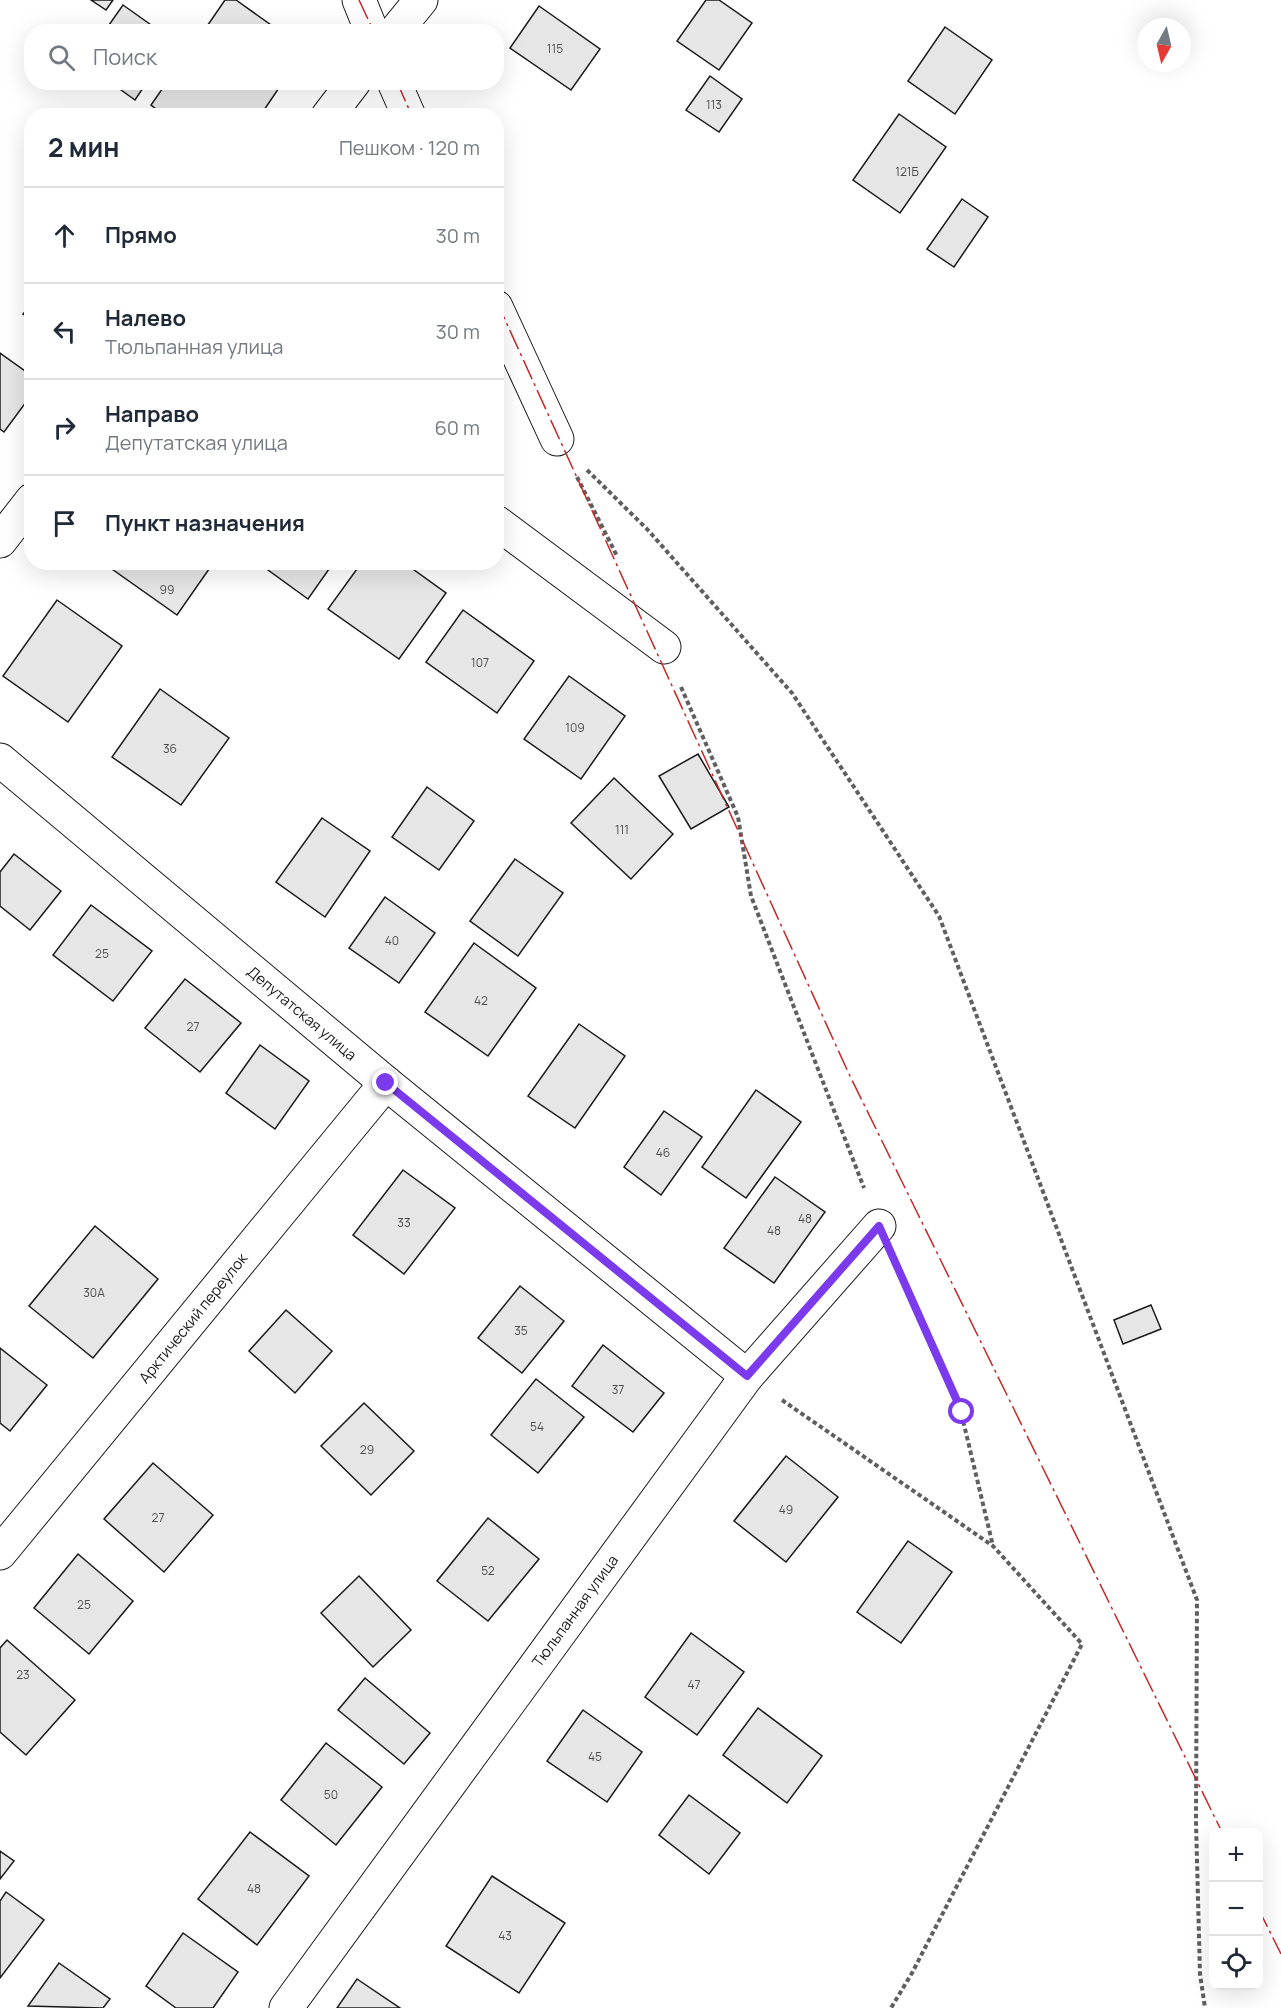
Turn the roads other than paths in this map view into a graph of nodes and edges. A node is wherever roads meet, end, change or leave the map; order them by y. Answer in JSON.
{"nodes":[{"id":1,"x":359,"y":0,"type":"edge"},
{"id":2,"x":421,"y":0,"type":"edge"},
{"id":3,"x":369,"y":24,"type":"edge"},
{"id":4,"x":402,"y":24,"type":"edge"},
{"id":5,"x":348,"y":90,"type":"edge"},
{"id":6,"x":398,"y":90,"type":"edge"},
{"id":7,"x":334,"y":108,"type":"edge"},
{"id":8,"x":405,"y":108,"type":"edge"},
{"id":9,"x":504,"y":324,"type":"edge"},
{"id":10,"x":557,"y":439,"type":"road end"},
{"id":11,"x":24,"y":510,"type":"edge"},
{"id":12,"x":504,"y":528,"type":"edge"},
{"id":13,"x":0,"y":541,"type":"edge"},
{"id":14,"x":664,"y":647,"type":"road end"},
{"id":15,"x":0,"y":760,"type":"edge"},
{"id":16,"x":386,"y":1083,"type":"junction"},
{"id":17,"x":879,"y":1226,"type":"road end"},
{"id":18,"x":747,"y":1376,"type":"junction"},
{"id":19,"x":0,"y":1553,"type":"edge"},
{"id":20,"x":286,"y":2008,"type":"edge"}],
"edges":[{"from":1,"to":3,"type":"street"},
{"from":2,"to":4,"type":"street"},
{"from":5,"to":7,"type":"street"},
{"from":6,"to":8,"type":"street"},
{"from":9,"to":10,"type":"street"},
{"from":11,"to":13,"type":"street"},
{"from":12,"to":14,"type":"street"},
{"from":15,"to":16,"type":"street","name":"Депутатская улица"},
{"from":16,"to":18,"type":"street","name":"Депутатская улица"},
{"from":16,"to":19,"type":"street","name":"Арктический переулок"},
{"from":17,"to":18,"type":"street","name":"Тюльпанная улица"},
{"from":18,"to":20,"type":"street","name":"Тюльпанная улица"}]}
